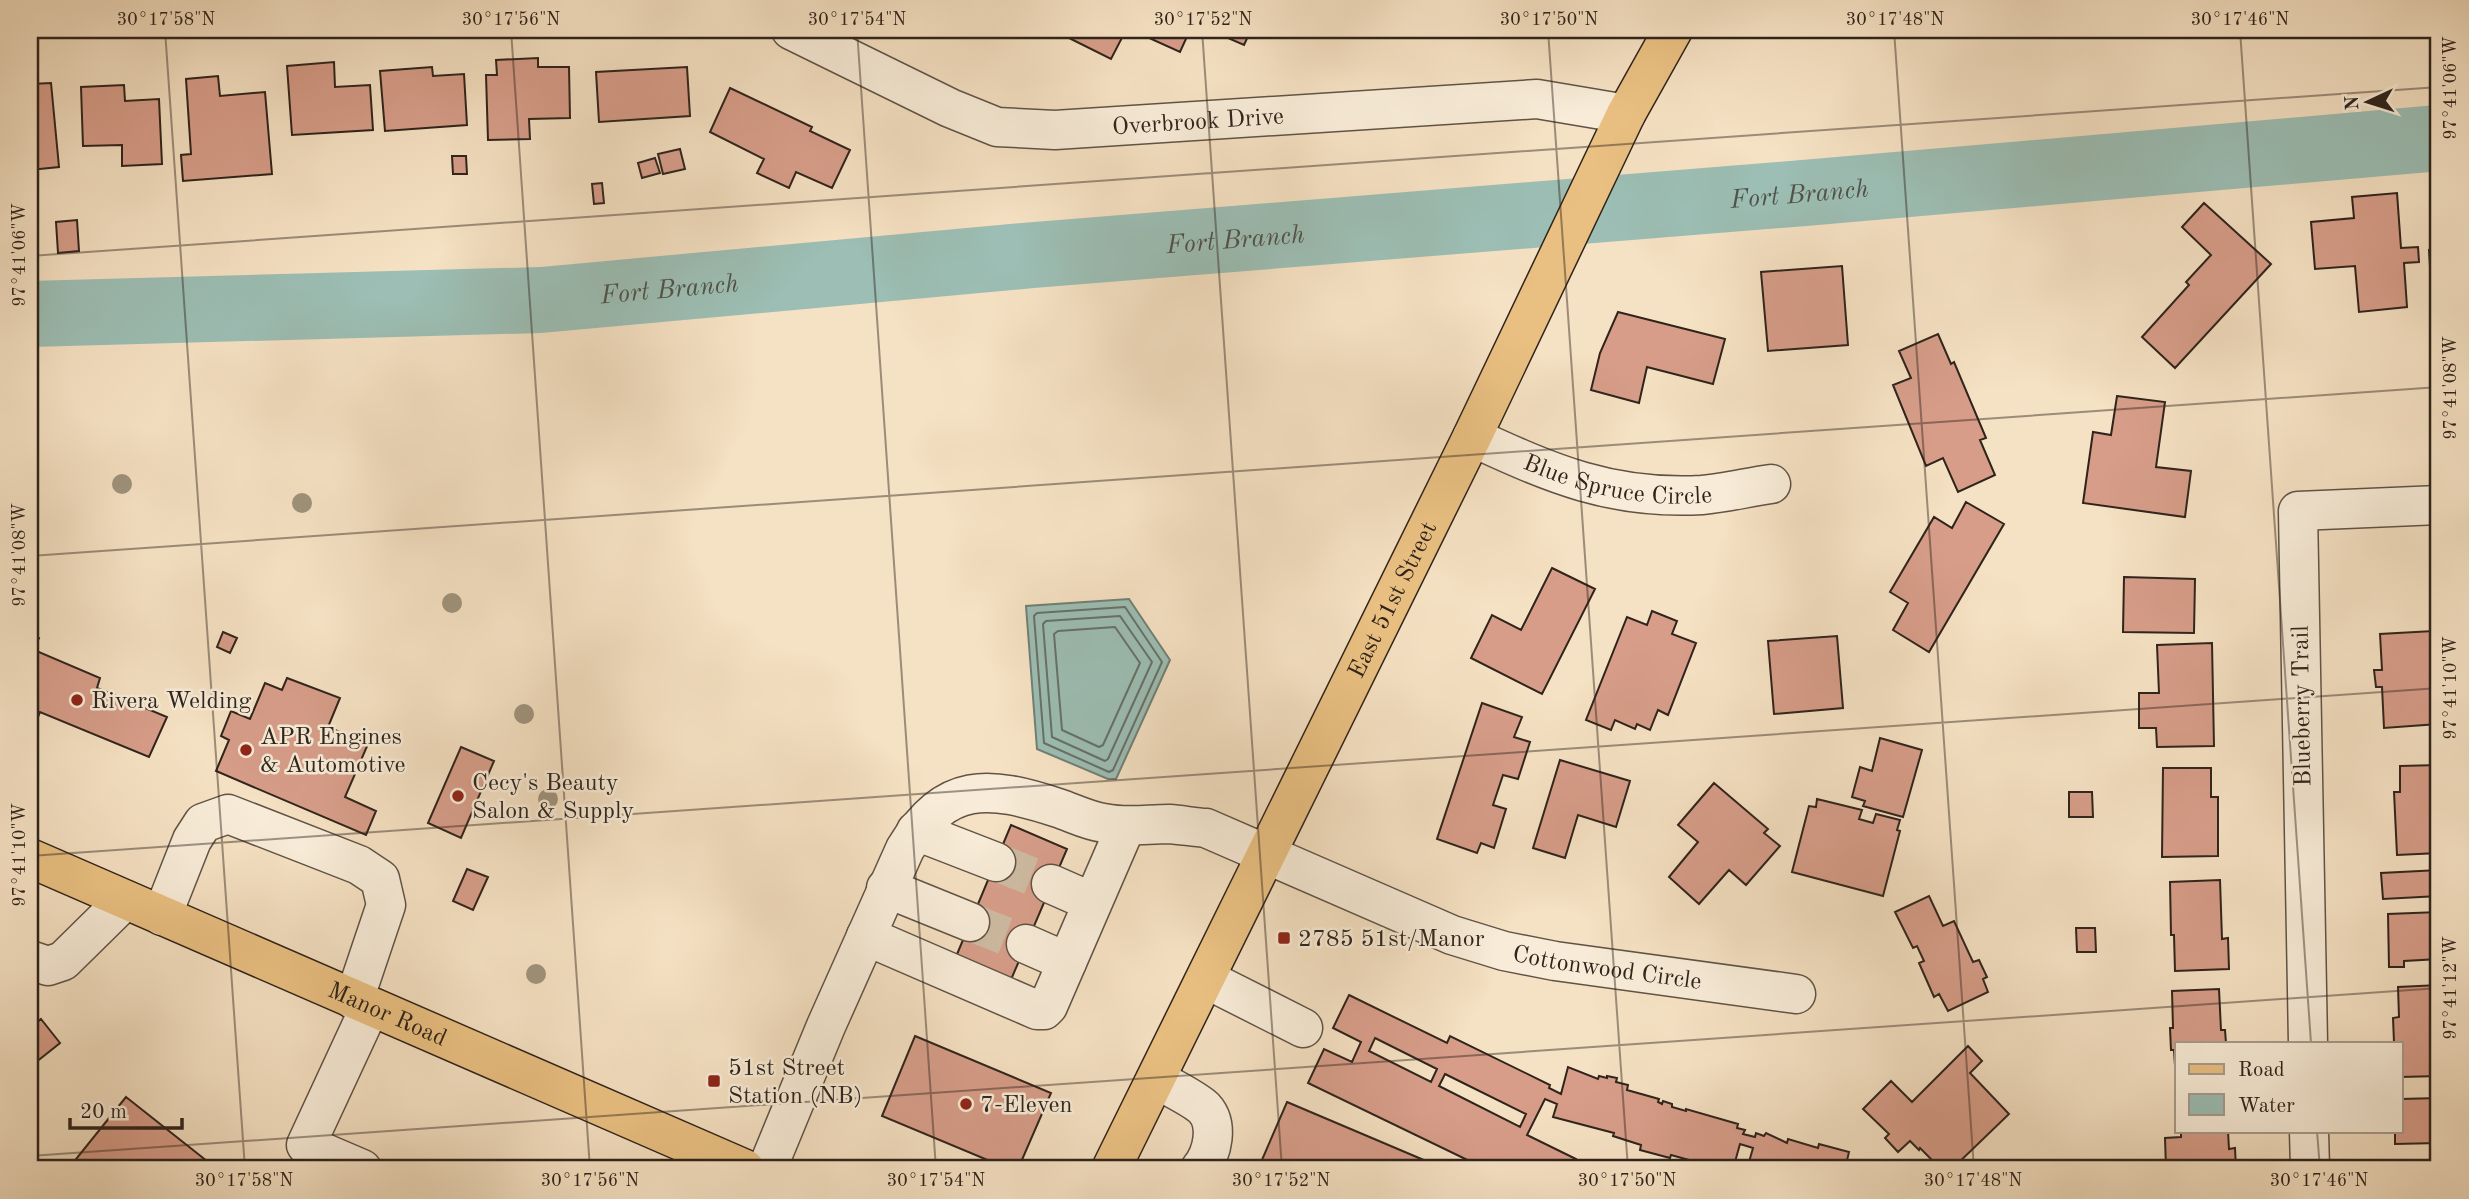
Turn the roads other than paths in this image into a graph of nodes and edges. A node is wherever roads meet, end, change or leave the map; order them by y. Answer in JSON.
{"nodes":[{"id":1,"x":791,"y":30,"type":"edge"},
{"id":2,"x":1673,"y":30,"type":"edge"},
{"id":3,"x":1626,"y":114,"type":"junction"},
{"id":4,"x":1472,"y":437,"type":"junction"},
{"id":5,"x":1771,"y":484,"type":"dead end"},
{"id":6,"x":2439,"y":505,"type":"edge"},
{"id":7,"x":1126,"y":826,"type":"junction"},
{"id":8,"x":916,"y":831,"type":"junction"},
{"id":9,"x":1269,"y":853,"type":"junction"},
{"id":10,"x":30,"y":858,"type":"edge"},
{"id":11,"x":996,"y":862,"type":"tunnel mouth"},
{"id":12,"x":1051,"y":884,"type":"tunnel mouth"},
{"id":13,"x":886,"y":888,"type":"junction"},
{"id":14,"x":125,"y":900,"type":"junction"},
{"id":15,"x":1092,"y":902,"type":"junction"},
{"id":16,"x":162,"y":916,"type":"junction"},
{"id":17,"x":970,"y":922,"type":"tunnel mouth"},
{"id":18,"x":866,"y":936,"type":"junction"},
{"id":19,"x":1026,"y":944,"type":"tunnel mouth"},
{"id":20,"x":30,"y":960,"type":"edge"},
{"id":21,"x":1067,"y":962,"type":"junction"},
{"id":22,"x":1206,"y":979,"type":"junction"},
{"id":23,"x":1796,"y":994,"type":"dead end"},
{"id":24,"x":362,"y":1003,"type":"junction"},
{"id":25,"x":1303,"y":1028,"type":"dead end"},
{"id":26,"x":2308,"y":1042,"type":"edge"},
{"id":27,"x":1156,"y":1079,"type":"junction"},
{"id":28,"x":2309,"y":1132,"type":"edge"},
{"id":29,"x":362,"y":1169,"type":"edge"},
{"id":30,"x":745,"y":1169,"type":"edge"},
{"id":31,"x":767,"y":1169,"type":"edge"},
{"id":32,"x":1111,"y":1169,"type":"edge"},
{"id":33,"x":1200,"y":1169,"type":"edge"},
{"id":34,"x":2310,"y":1169,"type":"edge"}],
"edges":[{"from":1,"to":3,"type":"street","name":"Overbrook Drive"},
{"from":2,"to":3,"type":"main road","name":"East 51st Street"},
{"from":3,"to":4,"type":"main road","name":"East 51st Street"},
{"from":4,"to":5,"type":"street","name":"Blue Spruce Circle"},
{"from":4,"to":9,"type":"main road","name":"East 51st Street"},
{"from":6,"to":26,"type":"street","name":"Blueberry Trail"},
{"from":7,"to":8,"type":"street","name":"Cottonwood Circle"},
{"from":7,"to":9,"type":"street","name":"Cottonwood Circle"},
{"from":7,"to":15,"type":"street"},
{"from":8,"to":11,"type":"street"},
{"from":8,"to":13,"type":"street","name":"Cottonwood Circle"},
{"from":9,"to":22,"type":"main road","name":"East 51st Street"},
{"from":9,"to":23,"type":"street","name":"Cottonwood Circle"},
{"from":10,"to":14,"type":"main road","name":"Manor Road"},
{"from":12,"to":15,"type":"street"},
{"from":13,"to":17,"type":"street"},
{"from":13,"to":18,"type":"street","name":"Cottonwood Circle"},
{"from":14,"to":16,"type":"main road","name":"Manor Road"},
{"from":14,"to":20,"type":"street"},
{"from":15,"to":21,"type":"street"},
{"from":16,"to":24,"type":"main road","name":"Manor Road"},
{"from":16,"to":24,"type":"street"},
{"from":18,"to":21,"type":"street"},
{"from":18,"to":31,"type":"street","name":"Cottonwood Circle"},
{"from":19,"to":21,"type":"street"},
{"from":22,"to":25,"type":"street"},
{"from":22,"to":27,"type":"main road","name":"East 51st Street"},
{"from":24,"to":29,"type":"street"},
{"from":24,"to":30,"type":"main road","name":"Manor Road"},
{"from":27,"to":32,"type":"main road","name":"East 51st Street"},
{"from":27,"to":33,"type":"street"},
{"from":28,"to":34,"type":"street"}]}
